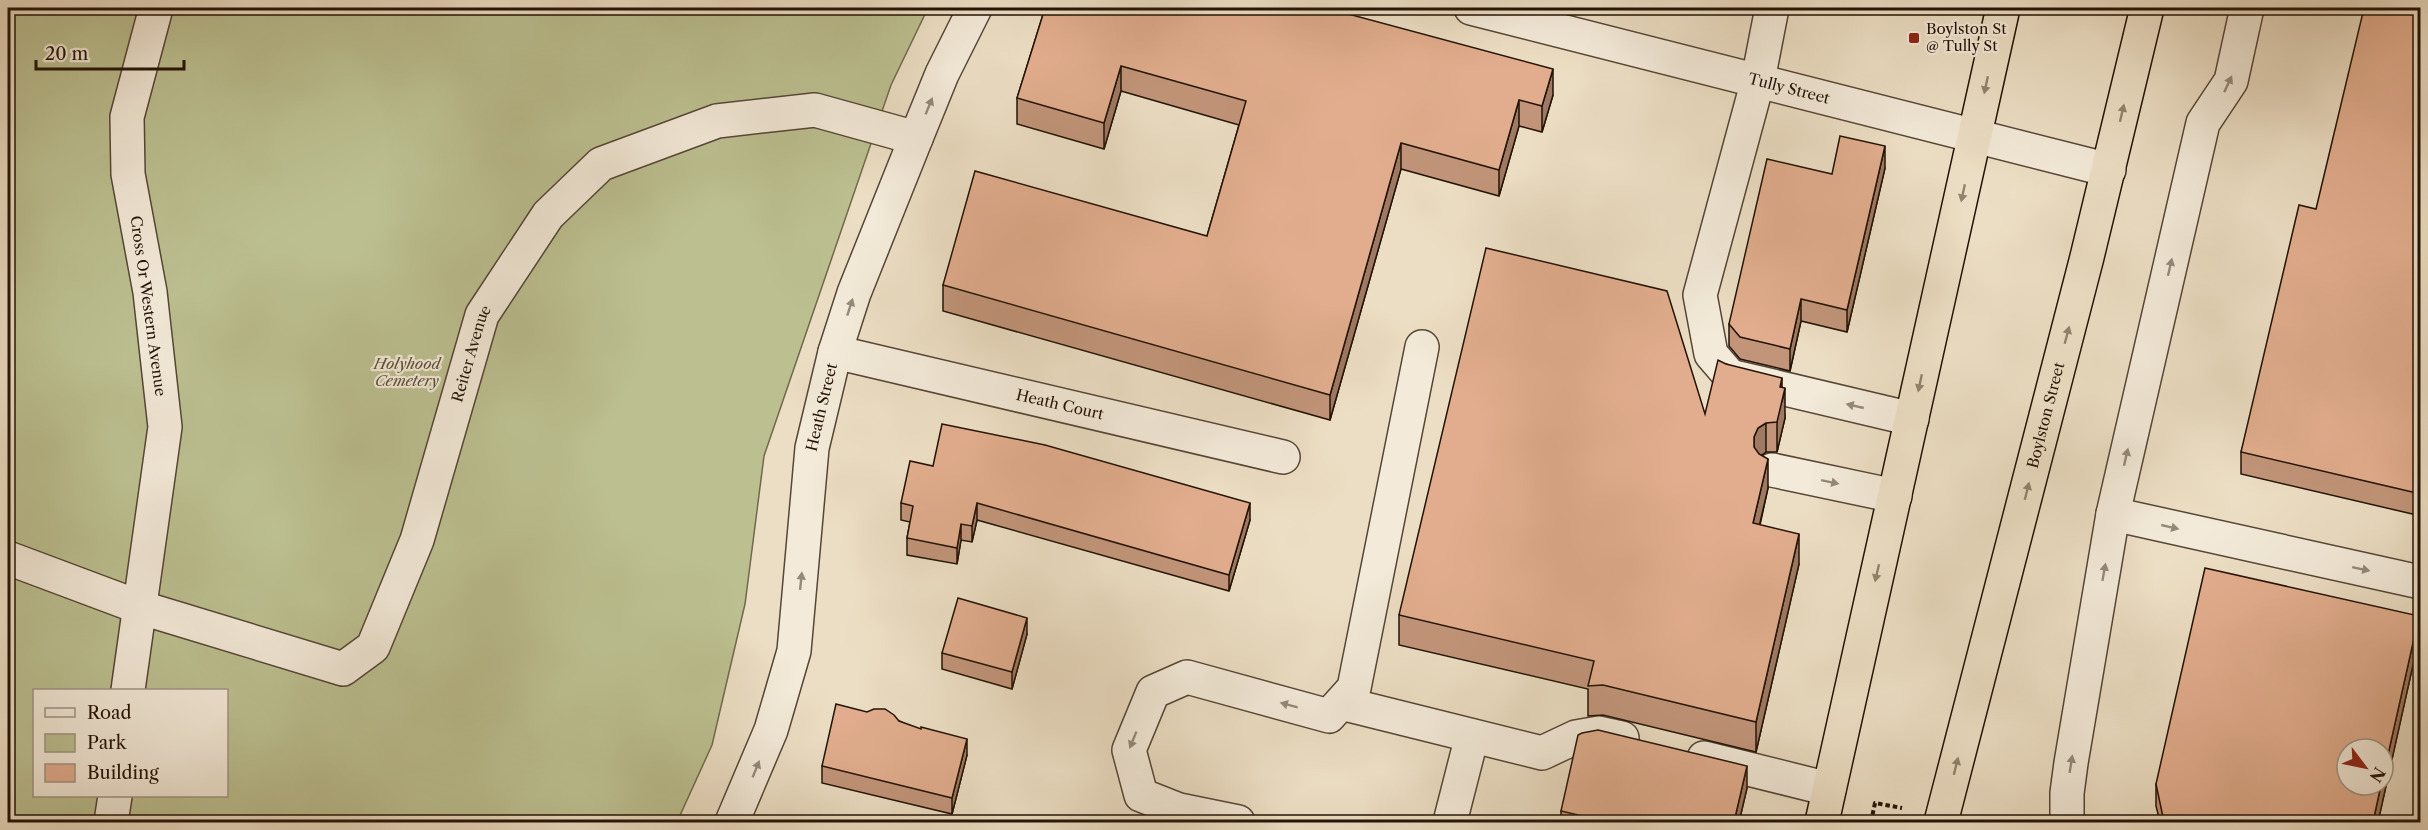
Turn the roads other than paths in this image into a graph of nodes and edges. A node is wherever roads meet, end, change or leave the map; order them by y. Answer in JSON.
{"nodes":[{"id":1,"x":156,"y":8,"type":"edge"},
{"id":2,"x":975,"y":8,"type":"edge"},
{"id":3,"x":1472,"y":8,"type":"edge"},
{"id":4,"x":1772,"y":8,"type":"edge"},
{"id":5,"x":2003,"y":8,"type":"edge"},
{"id":6,"x":2147,"y":8,"type":"edge"},
{"id":7,"x":2247,"y":8,"type":"edge"},
{"id":8,"x":1758,"y":80,"type":"junction"},
{"id":9,"x":1975,"y":135,"type":"junction"},
{"id":10,"x":916,"y":138,"type":"junction"},
{"id":11,"x":2109,"y":170,"type":"junction"},
{"id":12,"x":1422,"y":347,"type":"dead end"},
{"id":13,"x":835,"y":352,"type":"junction"},
{"id":14,"x":1912,"y":419,"type":"junction"},
{"id":15,"x":1283,"y":457,"type":"dead end"},
{"id":16,"x":1772,"y":470,"type":"dead end"},
{"id":17,"x":1895,"y":496,"type":"junction"},
{"id":18,"x":2113,"y":514,"type":"junction"},
{"id":19,"x":8,"y":558,"type":"edge"},
{"id":20,"x":2421,"y":582,"type":"edge"},
{"id":21,"x":139,"y":607,"type":"junction"},
{"id":22,"x":128,"y":689,"type":"edge"},
{"id":23,"x":1341,"y":703,"type":"junction"},
{"id":24,"x":1472,"y":736,"type":"junction"},
{"id":25,"x":1829,"y":789,"type":"junction"},
{"id":26,"x":115,"y":797,"type":"edge"},
{"id":27,"x":111,"y":822,"type":"edge"},
{"id":28,"x":732,"y":822,"type":"edge"},
{"id":29,"x":1238,"y":822,"type":"edge"},
{"id":30,"x":1450,"y":822,"type":"edge"},
{"id":31,"x":1822,"y":822,"type":"edge"},
{"id":32,"x":1941,"y":822,"type":"edge"},
{"id":33,"x":2067,"y":822,"type":"edge"}],
"edges":[{"from":1,"to":21,"type":"street","name":"Cross Or Western Avenue"},
{"from":10,"to":2,"type":"street","name":"Heath Street","one_way":true},
{"from":3,"to":8,"type":"street","name":"Tully Street"},
{"from":4,"to":8,"type":"street"},
{"from":5,"to":9,"type":"highway","one_way":true},
{"from":11,"to":6,"type":"highway","name":"Boylston Street","one_way":true},
{"from":18,"to":7,"type":"street","one_way":true},
{"from":8,"to":9,"type":"street","name":"Tully Street"},
{"from":14,"to":8,"type":"street","one_way":true},
{"from":9,"to":11,"type":"street","name":"Tully Street"},
{"from":9,"to":14,"type":"highway","one_way":true},
{"from":13,"to":10,"type":"street","name":"Heath Street","one_way":true},
{"from":10,"to":21,"type":"street","name":"Reiter Avenue"},
{"from":32,"to":11,"type":"highway","name":"Boylston Street","one_way":true},
{"from":12,"to":23,"type":"street"},
{"from":13,"to":15,"type":"street","name":"Heath Court"},
{"from":28,"to":13,"type":"street","name":"Heath Street","one_way":true},
{"from":14,"to":17,"type":"highway"},
{"from":16,"to":17,"type":"street","one_way":true},
{"from":17,"to":25,"type":"highway","one_way":true},
{"from":18,"to":20,"type":"street","one_way":true},
{"from":33,"to":18,"type":"street","one_way":true},
{"from":19,"to":21,"type":"street"},
{"from":21,"to":22,"type":"street","name":"Cross Or Western Avenue"},
{"from":23,"to":24,"type":"street"},
{"from":23,"to":29,"type":"street","one_way":true},
{"from":24,"to":25,"type":"street"},
{"from":24,"to":30,"type":"street"},
{"from":25,"to":31,"type":"highway"},
{"from":26,"to":27,"type":"street"}]}
